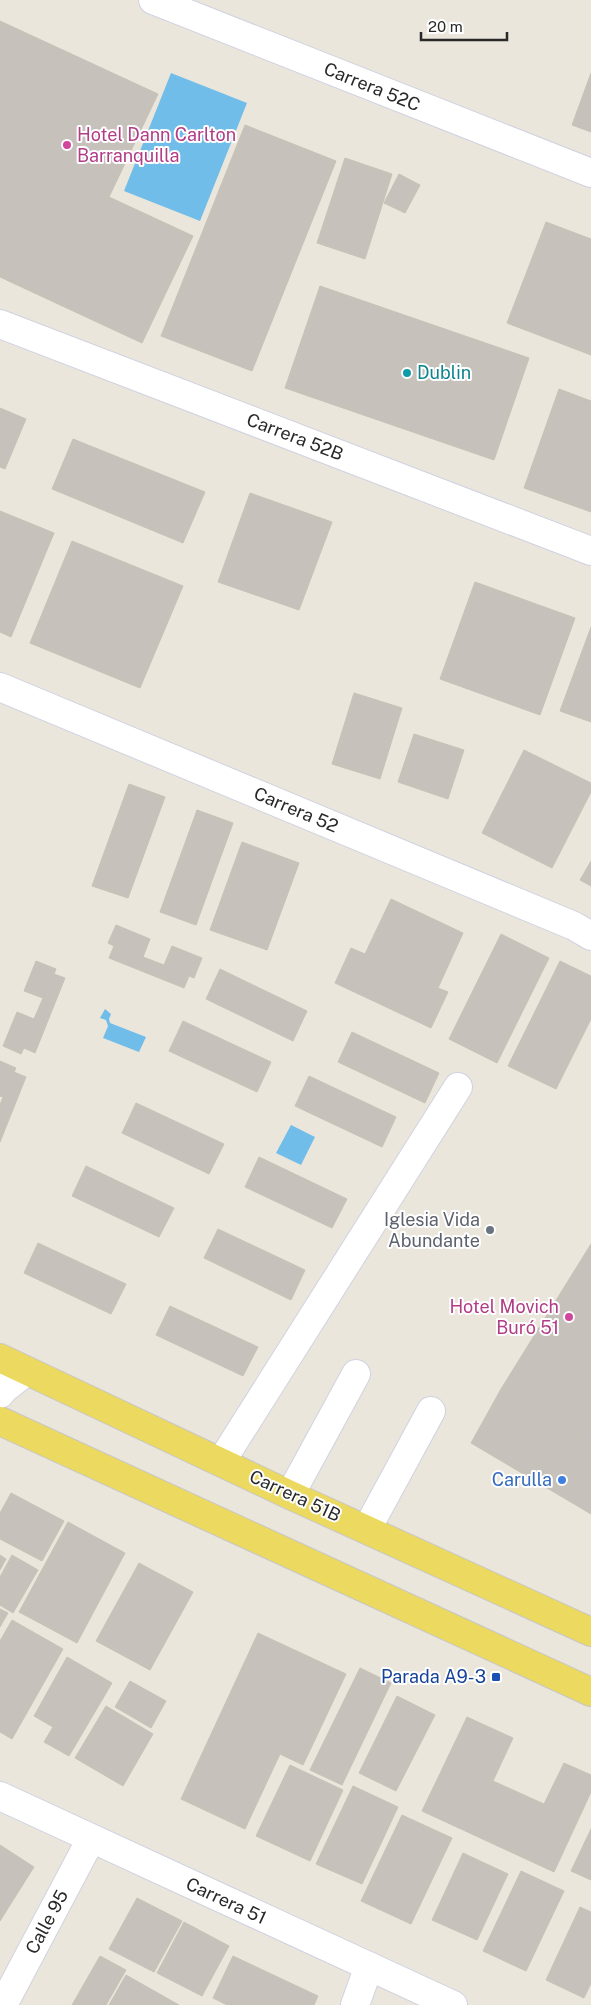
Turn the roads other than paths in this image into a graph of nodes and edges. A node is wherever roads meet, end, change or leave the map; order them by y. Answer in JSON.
{"nodes":[{"id":1,"x":153,"y":0,"type":"edge"},
{"id":2,"x":591,"y":173,"type":"edge"},
{"id":3,"x":0,"y":324,"type":"edge"},
{"id":4,"x":591,"y":551,"type":"edge"},
{"id":5,"x":0,"y":687,"type":"edge"},
{"id":6,"x":591,"y":936,"type":"edge"},
{"id":7,"x":458,"y":1087,"type":"dead end"},
{"id":8,"x":0,"y":1358,"type":"edge"},
{"id":9,"x":28,"y":1371,"type":"junction"},
{"id":10,"x":356,"y":1374,"type":"dead end"},
{"id":11,"x":0,"y":1394,"type":"edge"},
{"id":12,"x":431,"y":1411,"type":"dead end"},
{"id":13,"x":0,"y":1421,"type":"edge"},
{"id":14,"x":221,"y":1462,"type":"junction"},
{"id":15,"x":290,"y":1494,"type":"junction"},
{"id":16,"x":367,"y":1529,"type":"junction"},
{"id":17,"x":591,"y":1632,"type":"edge"},
{"id":18,"x":591,"y":1692,"type":"edge"},
{"id":19,"x":0,"y":1796,"type":"edge"},
{"id":20,"x":91,"y":1839,"type":"junction"},
{"id":21,"x":369,"y":1966,"type":"junction"},
{"id":22,"x":3,"y":2005,"type":"edge"},
{"id":23,"x":355,"y":2005,"type":"edge"},
{"id":24,"x":453,"y":2005,"type":"edge"}],
"edges":[{"from":1,"to":2,"type":"street","name":"Carrera 52C"},
{"from":3,"to":4,"type":"street","name":"Carrera 52B"},
{"from":5,"to":6,"type":"street","name":"Carrera 52"},
{"from":7,"to":14,"type":"street"},
{"from":8,"to":9,"type":"main road","name":"Carrera 51B"},
{"from":9,"to":11,"type":"street"},
{"from":9,"to":14,"type":"main road","name":"Carrera 51B"},
{"from":10,"to":15,"type":"street"},
{"from":12,"to":16,"type":"street"},
{"from":13,"to":18,"type":"main road"},
{"from":14,"to":15,"type":"main road","name":"Carrera 51B"},
{"from":15,"to":16,"type":"main road","name":"Carrera 51B"},
{"from":16,"to":17,"type":"main road","name":"Carrera 51B"},
{"from":19,"to":20,"type":"street","name":"Carrera 51"},
{"from":20,"to":21,"type":"street","name":"Carrera 51"},
{"from":20,"to":22,"type":"street","name":"Calle 95"},
{"from":21,"to":23,"type":"street"},
{"from":21,"to":24,"type":"street","name":"Carrera 51"}]}
